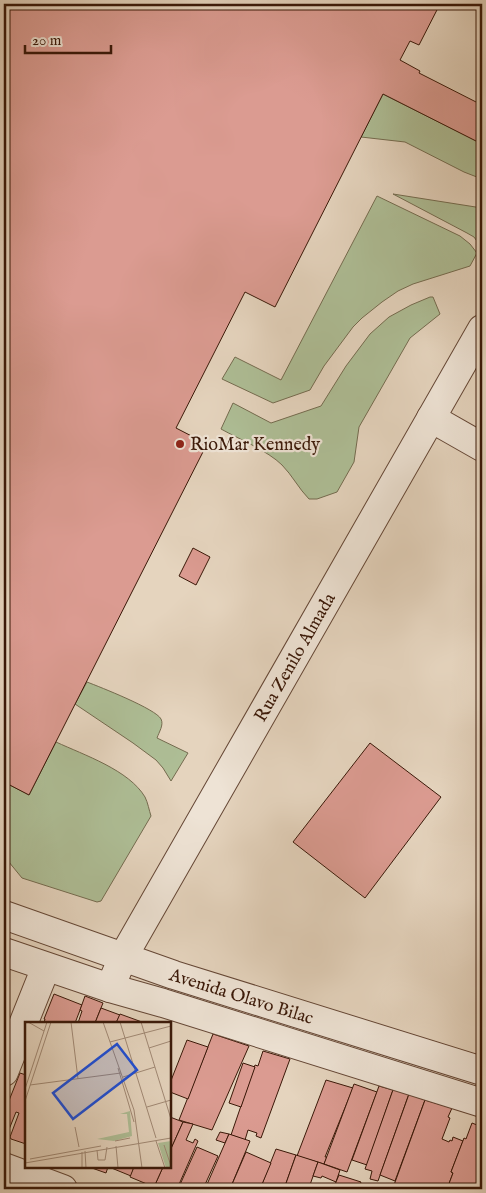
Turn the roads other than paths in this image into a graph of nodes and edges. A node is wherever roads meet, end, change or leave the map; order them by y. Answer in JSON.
{"nodes":[{"id":1,"x":482,"y":329,"type":"edge"},
{"id":2,"x":431,"y":418,"type":"junction"},
{"id":3,"x":482,"y":447,"type":"edge"},
{"id":4,"x":4,"y":915,"type":"edge"},
{"id":5,"x":4,"y":952,"type":"edge"},
{"id":6,"x":123,"y":957,"type":"junction"},
{"id":7,"x":46,"y":966,"type":"junction"},
{"id":8,"x":110,"y":988,"type":"junction"},
{"id":9,"x":482,"y":1071,"type":"edge"},
{"id":10,"x":4,"y":1072,"type":"edge"},
{"id":11,"x":482,"y":1102,"type":"edge"},
{"id":12,"x":4,"y":1167,"type":"edge"},
{"id":13,"x":64,"y":1189,"type":"edge"}],
"edges":[{"from":1,"to":2,"type":"street","name":"Rua Zenilo Almada"},
{"from":2,"to":3,"type":"street"},
{"from":2,"to":6,"type":"street","name":"Rua Zenilo Almada"},
{"from":4,"to":6,"type":"street","name":"Avenida Olavo Bilac"},
{"from":5,"to":7,"type":"street","name":"Avenida Olavo Bilac"},
{"from":6,"to":8,"type":"street","name":"Rua Zenilo Almada"},
{"from":6,"to":9,"type":"street","name":"Avenida Olavo Bilac"},
{"from":7,"to":8,"type":"street","name":"Avenida Olavo Bilac"},
{"from":7,"to":10,"type":"street"},
{"from":8,"to":11,"type":"street","name":"Avenida Olavo Bilac"},
{"from":12,"to":13,"type":"street"}]}
